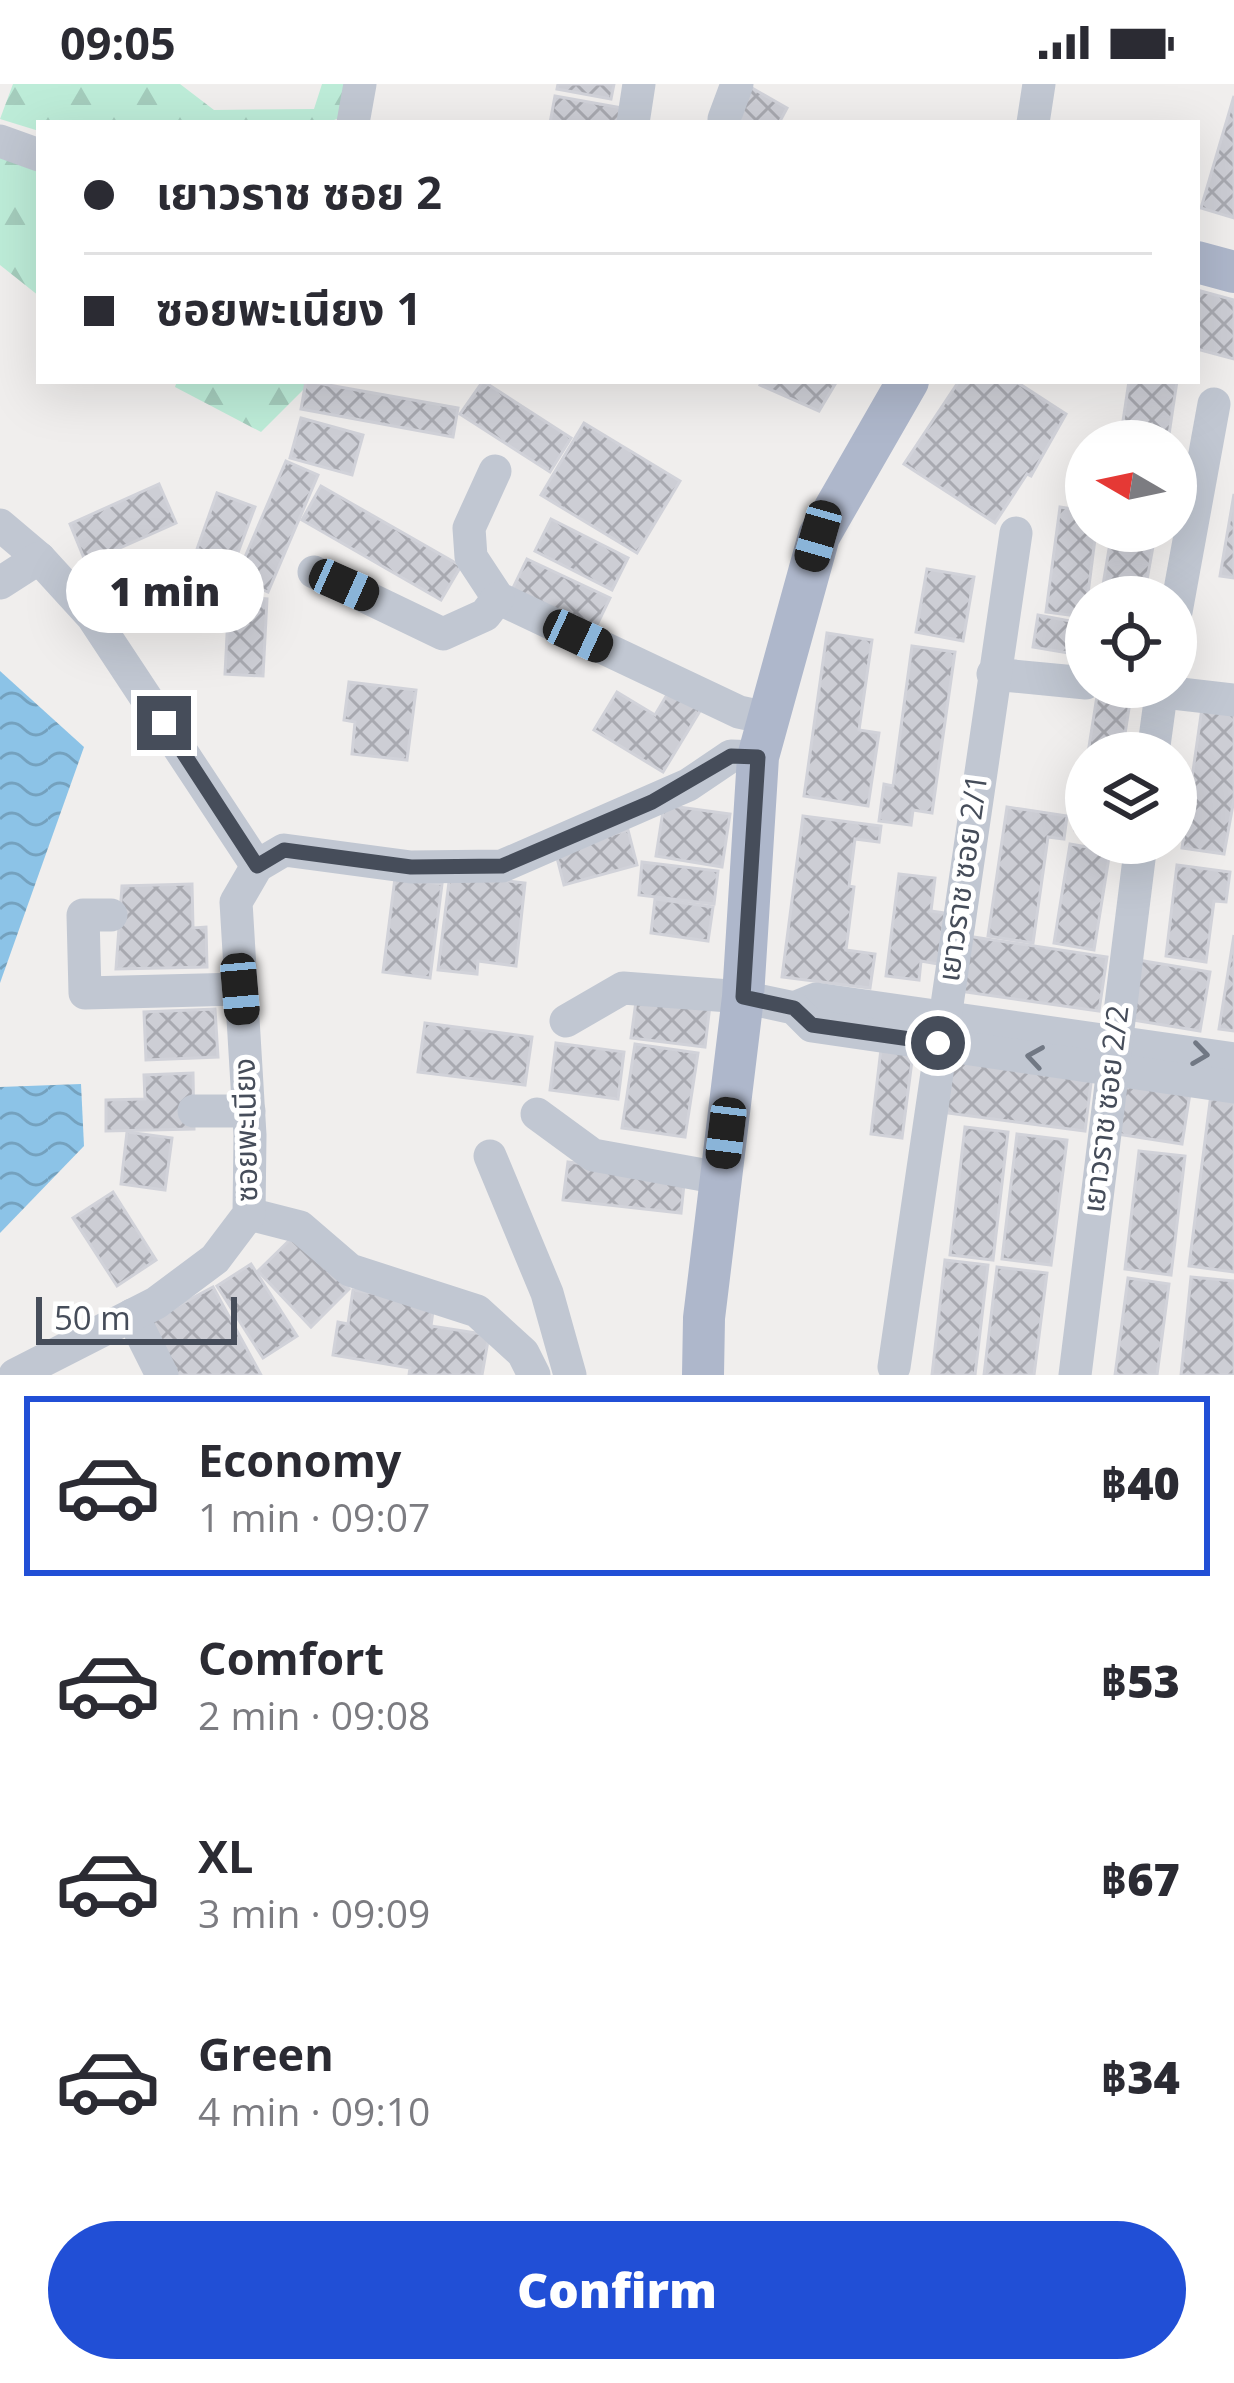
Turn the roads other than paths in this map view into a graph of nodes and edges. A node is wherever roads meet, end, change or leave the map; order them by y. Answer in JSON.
{"nodes":[{"id":1,"x":361,"y":84,"type":"edge"},
{"id":2,"x":639,"y":84,"type":"edge"},
{"id":3,"x":737,"y":84,"type":"edge"},
{"id":4,"x":1039,"y":84,"type":"edge"},
{"id":5,"x":724,"y":119,"type":"dead end"},
{"id":6,"x":353,"y":120,"type":"edge"},
{"id":7,"x":633,"y":120,"type":"edge"},
{"id":8,"x":1034,"y":120,"type":"edge"},
{"id":9,"x":0,"y":141,"type":"edge"},
{"id":10,"x":36,"y":154,"type":"edge"},
{"id":11,"x":1200,"y":263,"type":"edge"},
{"id":12,"x":1234,"y":272,"type":"edge"},
{"id":13,"x":906,"y":384,"type":"edge"},
{"id":14,"x":1214,"y":404,"type":"dead end"},
{"id":15,"x":495,"y":471,"type":"dead end"},
{"id":16,"x":0,"y":525,"type":"edge"},
{"id":17,"x":1016,"y":533,"type":"dead end"},
{"id":18,"x":39,"y":558,"type":"junction"},
{"id":19,"x":314,"y":572,"type":"dead end"},
{"id":20,"x":1183,"y":576,"type":"edge"},
{"id":21,"x":0,"y":583,"type":"edge"},
{"id":22,"x":498,"y":598,"type":"junction"},
{"id":23,"x":992,"y":674,"type":"junction"},
{"id":24,"x":1065,"y":681,"type":"edge"},
{"id":25,"x":1197,"y":694,"type":"edge"},
{"id":26,"x":1234,"y":700,"type":"edge"},
{"id":27,"x":763,"y":738,"type":"junction"},
{"id":28,"x":1138,"y":864,"type":"edge"},
{"id":29,"x":257,"y":866,"type":"junction"},
{"id":30,"x":111,"y":915,"type":"dead end"},
{"id":31,"x":240,"y":989,"type":"junction"},
{"id":32,"x":743,"y":997,"type":"junction"},
{"id":33,"x":566,"y":1021,"type":"dead end"},
{"id":34,"x":940,"y":1030,"type":"junction"},
{"id":35,"x":1112,"y":1055,"type":"junction"},
{"id":36,"x":1234,"y":1059,"type":"edge"},
{"id":37,"x":1234,"y":1087,"type":"edge"},
{"id":38,"x":194,"y":1111,"type":"dead end"},
{"id":39,"x":249,"y":1112,"type":"junction"},
{"id":40,"x":537,"y":1114,"type":"dead end"},
{"id":41,"x":490,"y":1156,"type":"dead end"},
{"id":42,"x":720,"y":1178,"type":"junction"},
{"id":43,"x":249,"y":1214,"type":"junction"},
{"id":44,"x":132,"y":1315,"type":"junction"},
{"id":45,"x":894,"y":1367,"type":"dead end"},
{"id":46,"x":15,"y":1375,"type":"edge"},
{"id":47,"x":162,"y":1375,"type":"edge"},
{"id":48,"x":534,"y":1375,"type":"edge"},
{"id":49,"x":570,"y":1375,"type":"edge"},
{"id":50,"x":703,"y":1375,"type":"edge"},
{"id":51,"x":1075,"y":1375,"type":"edge"}],
"edges":[{"from":1,"to":6,"type":"street"},
{"from":2,"to":7,"type":"street"},
{"from":3,"to":5,"type":"street"},
{"from":4,"to":8,"type":"street"},
{"from":9,"to":10,"type":"street"},
{"from":11,"to":12,"type":"main road"},
{"from":13,"to":27,"type":"main road"},
{"from":14,"to":20,"type":"street"},
{"from":15,"to":22,"type":"street"},
{"from":16,"to":18,"type":"street"},
{"from":17,"to":23,"type":"street","name":"เยาวราช ซอย 2/1"},
{"from":18,"to":21,"type":"street"},
{"from":18,"to":29,"type":"street"},
{"from":19,"to":22,"type":"street"},
{"from":22,"to":27,"type":"street"},
{"from":23,"to":24,"type":"street"},
{"from":23,"to":34,"type":"street","name":"เยาวราช ซอย 2/1"},
{"from":25,"to":26,"type":"street"},
{"from":27,"to":29,"type":"street"},
{"from":27,"to":32,"type":"main road"},
{"from":28,"to":35,"type":"street","name":"เยาวราช ซอย 2/2"},
{"from":29,"to":31,"type":"street","name":"ซอยพะเนียง"},
{"from":30,"to":31,"type":"street"},
{"from":31,"to":39,"type":"street","name":"ซอยพะเนียง"},
{"from":32,"to":33,"type":"street"},
{"from":32,"to":34,"type":"street"},
{"from":32,"to":42,"type":"main road"},
{"from":34,"to":35,"type":"street"},
{"from":34,"to":45,"type":"street","name":"เยาวราช ซอย 2/1"},
{"from":35,"to":36,"type":"street","one_way":true},
{"from":35,"to":37,"type":"street"},
{"from":35,"to":51,"type":"street","name":"เยาวราช ซอย 2/2"},
{"from":38,"to":39,"type":"street"},
{"from":39,"to":43,"type":"street","name":"ซอยพะเนียง"},
{"from":40,"to":42,"type":"street"},
{"from":41,"to":49,"type":"street"},
{"from":42,"to":50,"type":"main road"},
{"from":43,"to":44,"type":"street","name":"ซอยพะเนียง"},
{"from":43,"to":48,"type":"street"},
{"from":44,"to":46,"type":"street","name":"ซอยพะเนียง"},
{"from":44,"to":47,"type":"street"}]}
